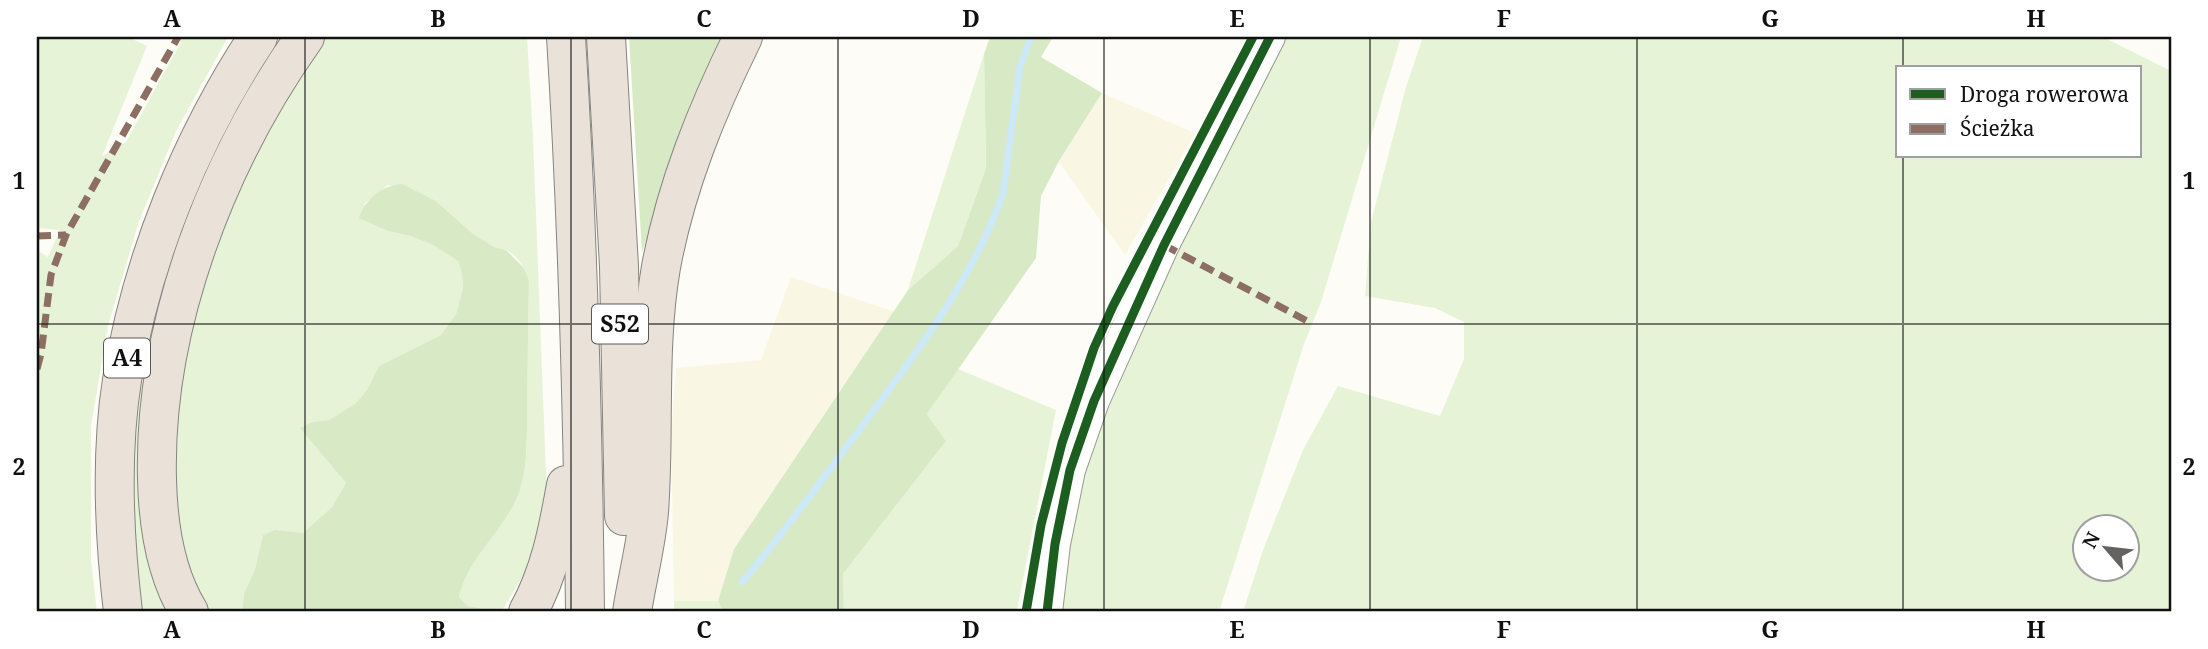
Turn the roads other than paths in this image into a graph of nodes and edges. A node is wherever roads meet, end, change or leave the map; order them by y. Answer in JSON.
{"nodes":[{"id":1,"x":258,"y":37,"type":"edge"},
{"id":2,"x":305,"y":37,"type":"edge"},
{"id":3,"x":566,"y":37,"type":"edge"},
{"id":4,"x":606,"y":37,"type":"edge"},
{"id":5,"x":743,"y":37,"type":"edge"},
{"id":6,"x":1270,"y":37,"type":"edge"},
{"id":7,"x":582,"y":397,"type":"junction"},
{"id":8,"x":123,"y":612,"type":"edge"},
{"id":9,"x":189,"y":612,"type":"edge"},
{"id":10,"x":528,"y":612,"type":"edge"},
{"id":11,"x":585,"y":612,"type":"edge"},
{"id":12,"x":625,"y":612,"type":"edge"},
{"id":13,"x":632,"y":612,"type":"edge"},
{"id":14,"x":1047,"y":612,"type":"edge"}],
"edges":[{"from":1,"to":8,"type":"highway","number":"A4"},
{"from":2,"to":9,"type":"highway"},
{"from":3,"to":7,"type":"highway","number":"S52"},
{"from":4,"to":12,"type":"highway","number":"S52"},
{"from":5,"to":13,"type":"highway"},
{"from":6,"to":14,"type":"street"},
{"from":7,"to":10,"type":"highway"},
{"from":7,"to":11,"type":"highway"}]}
